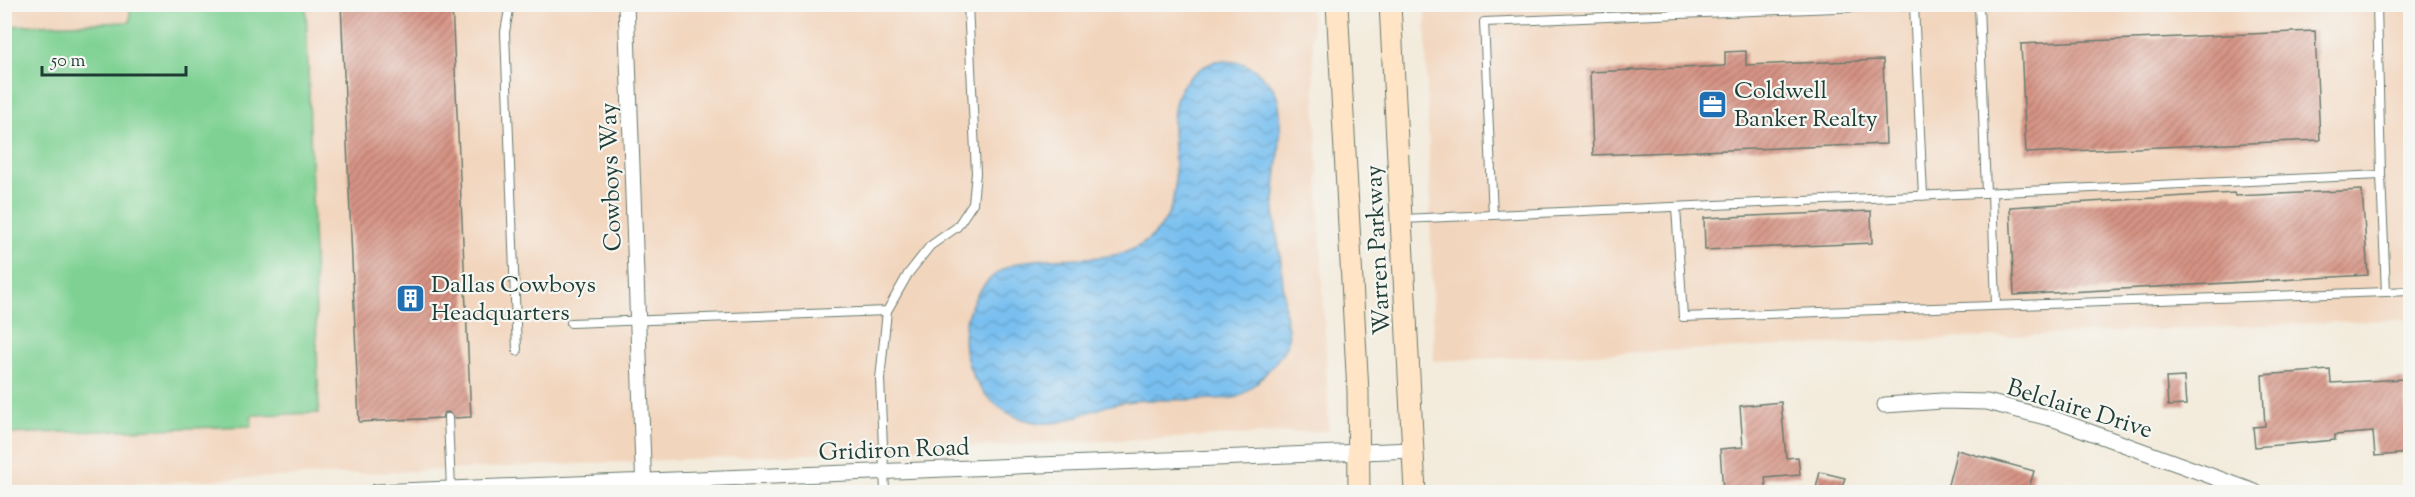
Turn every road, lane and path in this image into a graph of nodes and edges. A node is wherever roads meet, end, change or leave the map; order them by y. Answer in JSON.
{"nodes":[{"id":1,"x":510,"y":4,"type":"edge"},
{"id":2,"x":626,"y":4,"type":"edge"},
{"id":3,"x":968,"y":4,"type":"edge"},
{"id":4,"x":1337,"y":4,"type":"edge"},
{"id":5,"x":1390,"y":4,"type":"edge"},
{"id":6,"x":1940,"y":4,"type":"edge"},
{"id":7,"x":1979,"y":4,"type":"edge"},
{"id":8,"x":2377,"y":4,"type":"edge"},
{"id":9,"x":1914,"y":6,"type":"junction"},
{"id":10,"x":1728,"y":8,"type":"edge"},
{"id":11,"x":2381,"y":175,"type":"junction"},
{"id":12,"x":1989,"y":193,"type":"junction"},
{"id":13,"x":1923,"y":196,"type":"junction"},
{"id":14,"x":1676,"y":207,"type":"junction"},
{"id":15,"x":1493,"y":215,"type":"junction"},
{"id":16,"x":1401,"y":219,"type":"junction"},
{"id":17,"x":2410,"y":291,"type":"edge"},
{"id":18,"x":2386,"y":292,"type":"junction"},
{"id":19,"x":1996,"y":304,"type":"junction"},
{"id":20,"x":887,"y":311,"type":"junction"},
{"id":21,"x":637,"y":320,"type":"junction"},
{"id":22,"x":571,"y":323,"type":"dead end"},
{"id":23,"x":517,"y":351,"type":"dead end"},
{"id":24,"x":1885,"y":405,"type":"dead end"},
{"id":25,"x":448,"y":418,"type":"dead end"},
{"id":26,"x":1413,"y":450,"type":"junction"},
{"id":27,"x":1357,"y":452,"type":"junction"},
{"id":28,"x":884,"y":471,"type":"junction"},
{"id":29,"x":643,"y":487,"type":"edge"},
{"id":30,"x":451,"y":489,"type":"junction"},
{"id":31,"x":376,"y":492,"type":"edge"},
{"id":32,"x":885,"y":492,"type":"edge"},
{"id":33,"x":1359,"y":492,"type":"edge"},
{"id":34,"x":1415,"y":492,"type":"edge"},
{"id":35,"x":2255,"y":492,"type":"edge"}],
"edges":[{"from":1,"to":23,"type":"lane"},
{"from":2,"to":21,"type":"street","name":"Cowboys Way"},
{"from":3,"to":20,"type":"lane"},
{"from":4,"to":27,"type":"main road","name":"Warren Parkway"},
{"from":5,"to":16,"type":"main road","name":"Warren Parkway"},
{"from":6,"to":9,"type":"lane"},
{"from":7,"to":12,"type":"lane"},
{"from":8,"to":11,"type":"lane"},
{"from":9,"to":10,"type":"lane"},
{"from":9,"to":13,"type":"lane"},
{"from":10,"to":15,"type":"lane"},
{"from":11,"to":12,"type":"lane"},
{"from":11,"to":18,"type":"lane"},
{"from":12,"to":13,"type":"lane"},
{"from":12,"to":19,"type":"lane"},
{"from":13,"to":14,"type":"lane"},
{"from":14,"to":15,"type":"lane"},
{"from":14,"to":19,"type":"lane"},
{"from":15,"to":16,"type":"lane"},
{"from":16,"to":26,"type":"main road","name":"Warren Parkway"},
{"from":17,"to":18,"type":"lane"},
{"from":18,"to":19,"type":"lane"},
{"from":20,"to":21,"type":"lane"},
{"from":20,"to":28,"type":"lane"},
{"from":21,"to":22,"type":"lane"},
{"from":21,"to":29,"type":"street","name":"Cowboys Way"},
{"from":24,"to":35,"type":"street","name":"Belclaire Drive"},
{"from":25,"to":30,"type":"lane"},
{"from":26,"to":27,"type":"street","name":"Gridiron Road"},
{"from":26,"to":34,"type":"main road","name":"Warren Parkway"},
{"from":27,"to":28,"type":"street","name":"Gridiron Road"},
{"from":27,"to":33,"type":"main road","name":"Warren Parkway"},
{"from":28,"to":29,"type":"street","name":"Gridiron Road"},
{"from":28,"to":32,"type":"lane"},
{"from":29,"to":30,"type":"street","name":"Gridiron Road"},
{"from":30,"to":31,"type":"street","name":"Gridiron Road"}]}
